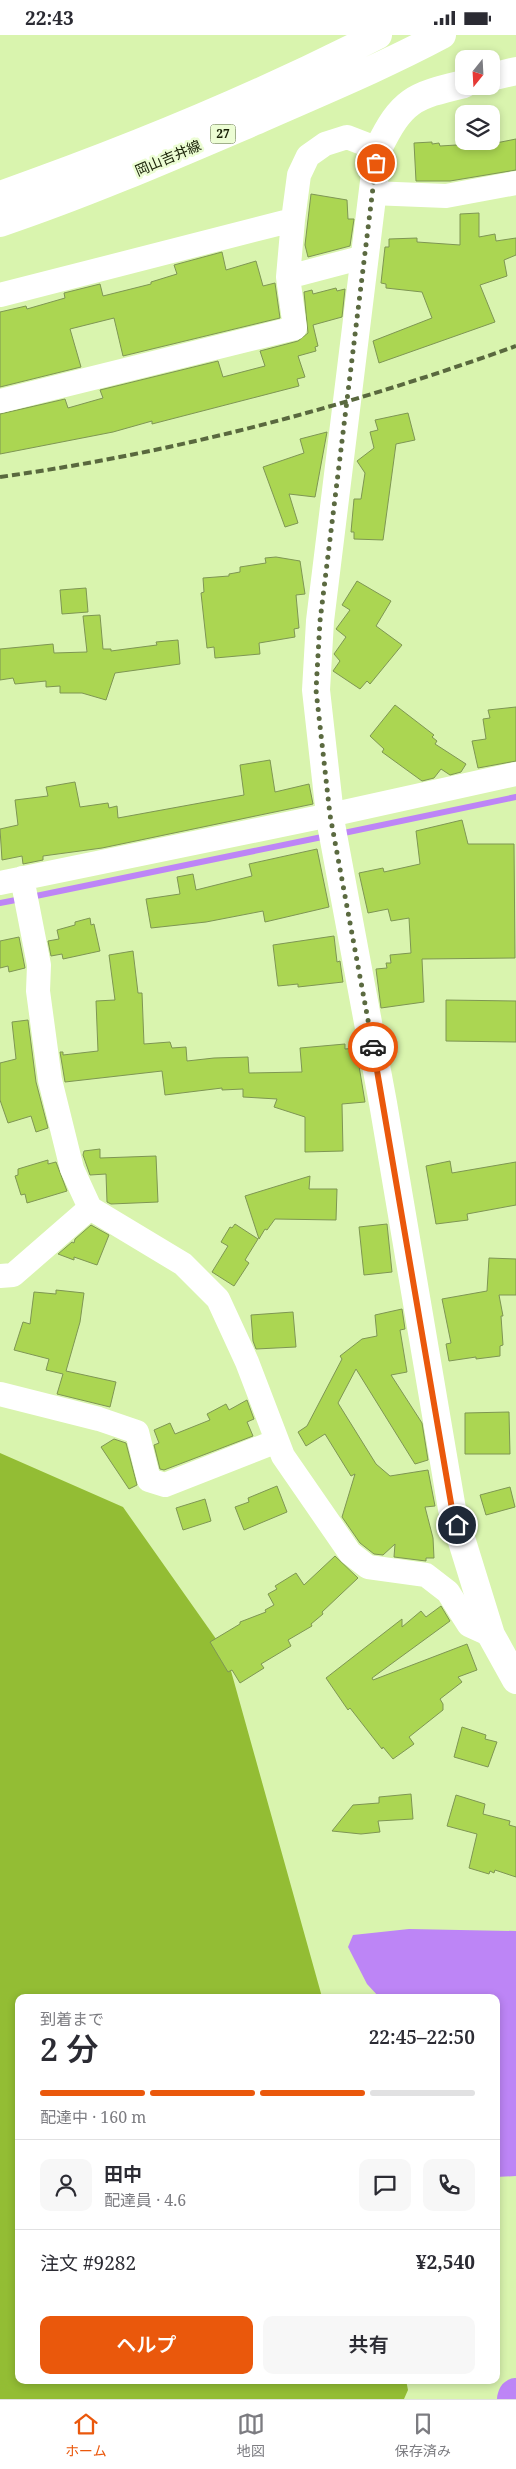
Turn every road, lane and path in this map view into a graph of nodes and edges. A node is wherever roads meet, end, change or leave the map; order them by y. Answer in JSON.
{"nodes":[{"id":1,"x":378,"y":35,"type":"edge"},
{"id":2,"x":442,"y":35,"type":"edge"},
{"id":3,"x":516,"y":71,"type":"edge"},
{"id":4,"x":500,"y":75,"type":"edge"},
{"id":5,"x":455,"y":86,"type":"edge"},
{"id":6,"x":378,"y":149,"type":"junction"},
{"id":7,"x":516,"y":183,"type":"edge"},
{"id":8,"x":371,"y":193,"type":"junction"},
{"id":9,"x":0,"y":195,"type":"edge"},
{"id":10,"x":294,"y":220,"type":"junction"},
{"id":11,"x":0,"y":223,"type":"edge"},
{"id":12,"x":364,"y":257,"type":"junction"},
{"id":13,"x":288,"y":277,"type":"junction"},
{"id":14,"x":0,"y":295,"type":"edge"},
{"id":15,"x":0,"y":401,"type":"edge"},
{"id":16,"x":516,"y":774,"type":"edge"},
{"id":17,"x":332,"y":829,"type":"junction"},
{"id":18,"x":18,"y":889,"type":"edge"},
{"id":19,"x":90,"y":1207,"type":"junction"},
{"id":20,"x":0,"y":1276,"type":"edge"},
{"id":21,"x":0,"y":1394,"type":"edge"},
{"id":22,"x":277,"y":1441,"type":"junction"},
{"id":23,"x":491,"y":1635,"type":"junction"},
{"id":24,"x":516,"y":1680,"type":"edge"}],
"edges":[{"from":1,"to":9,"type":"street","name":"岡山吉井線","number":"27"},
{"from":2,"to":11,"type":"street","name":"岡山吉井線","number":"27"},
{"from":3,"to":4,"type":"street"},
{"from":5,"to":6,"type":"street"},
{"from":6,"to":8,"type":"street"},
{"from":6,"to":10,"type":"street"},
{"from":7,"to":8,"type":"street"},
{"from":8,"to":12,"type":"street"},
{"from":10,"to":13,"type":"street"},
{"from":10,"to":14,"type":"street"},
{"from":12,"to":13,"type":"street"},
{"from":12,"to":17,"type":"street"},
{"from":13,"to":15,"type":"street"},
{"from":16,"to":17,"type":"street"},
{"from":17,"to":18,"type":"street"},
{"from":17,"to":23,"type":"street"},
{"from":18,"to":19,"type":"street"},
{"from":19,"to":20,"type":"street"},
{"from":19,"to":22,"type":"street"},
{"from":21,"to":22,"type":"street"},
{"from":22,"to":23,"type":"street"},
{"from":23,"to":24,"type":"street"}]}
